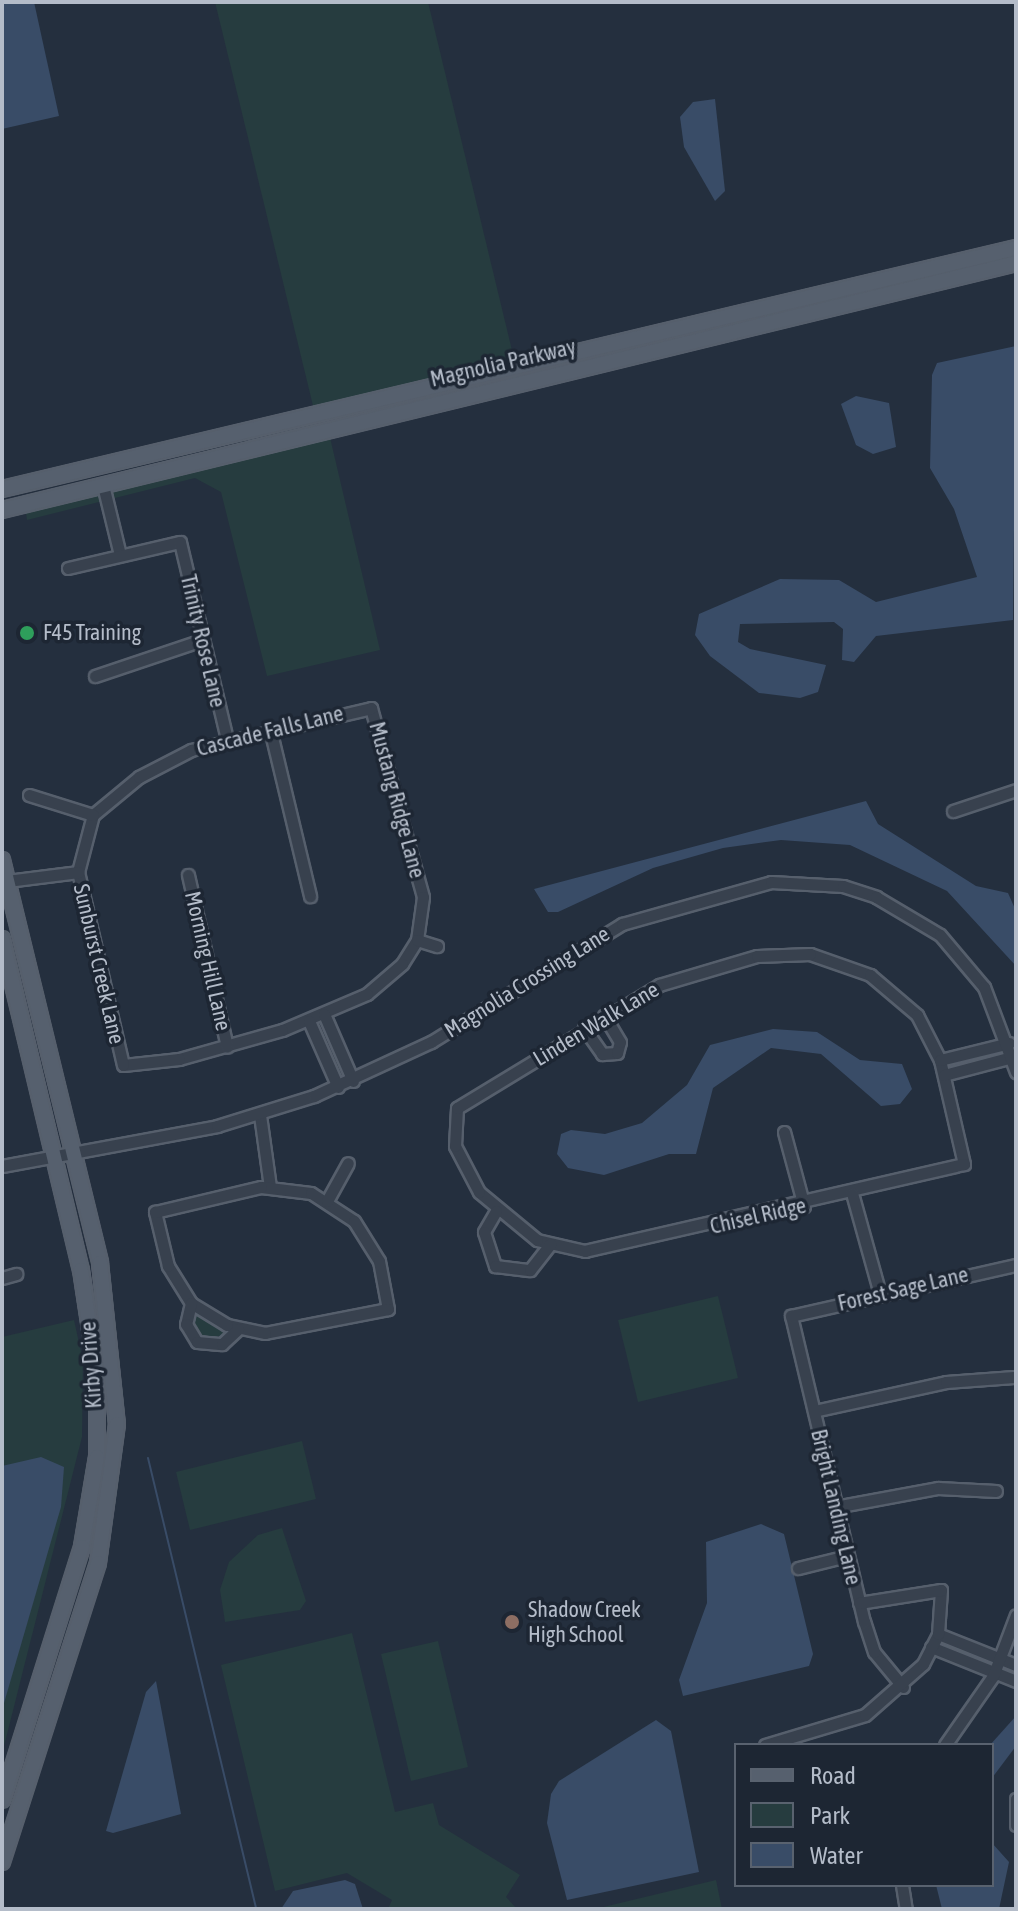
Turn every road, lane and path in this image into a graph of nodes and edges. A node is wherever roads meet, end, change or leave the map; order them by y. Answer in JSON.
{"nodes":[{"id":1,"x":1016,"y":248,"type":"edge"},
{"id":2,"x":1016,"y":263,"type":"edge"},
{"id":3,"x":606,"y":346,"type":"junction"},
{"id":4,"x":526,"y":380,"type":"junction"},
{"id":5,"x":198,"y":444,"type":"junction"},
{"id":6,"x":103,"y":485,"type":"junction"},
{"id":7,"x":2,"y":489,"type":"edge"},
{"id":8,"x":2,"y":510,"type":"edge"},
{"id":9,"x":120,"y":555,"type":"junction"},
{"id":10,"x":68,"y":568,"type":"dead end"},
{"id":11,"x":202,"y":640,"type":"junction"},
{"id":12,"x":95,"y":676,"type":"dead end"},
{"id":13,"x":371,"y":708,"type":"joint"},
{"id":14,"x":270,"y":729,"type":"junction"},
{"id":15,"x":227,"y":739,"type":"junction"},
{"id":16,"x":1016,"y":790,"type":"edge"},
{"id":17,"x":29,"y":795,"type":"dead end"},
{"id":18,"x":953,"y":811,"type":"dead end"},
{"id":19,"x":93,"y":815,"type":"junction"},
{"id":20,"x":2,"y":860,"type":"edge"},
{"id":21,"x":78,"y":872,"type":"junction"},
{"id":22,"x":188,"y":875,"type":"dead end"},
{"id":23,"x":7,"y":881,"type":"junction"},
{"id":24,"x":310,"y":896,"type":"dead end"},
{"id":25,"x":2,"y":939,"type":"edge"},
{"id":26,"x":417,"y":940,"type":"junction"},
{"id":27,"x":437,"y":946,"type":"dead end"},
{"id":28,"x":324,"y":1014,"type":"junction"},
{"id":29,"x":604,"y":1015,"type":"junction"},
{"id":30,"x":309,"y":1021,"type":"junction"},
{"id":31,"x":584,"y":1028,"type":"junction"},
{"id":32,"x":1009,"y":1043,"type":"junction"},
{"id":33,"x":227,"y":1047,"type":"junction"},
{"id":34,"x":1012,"y":1057,"type":"junction"},
{"id":35,"x":940,"y":1060,"type":"junction"},
{"id":36,"x":1016,"y":1072,"type":"edge"},
{"id":37,"x":944,"y":1075,"type":"junction"},
{"id":38,"x":353,"y":1081,"type":"junction"},
{"id":39,"x":338,"y":1087,"type":"junction"},
{"id":40,"x":260,"y":1115,"type":"junction"},
{"id":41,"x":784,"y":1132,"type":"dead end"},
{"id":42,"x":72,"y":1149,"type":"junction"},
{"id":43,"x":53,"y":1153,"type":"junction"},
{"id":44,"x":348,"y":1163,"type":"dead end"},
{"id":45,"x":964,"y":1164,"type":"joint"},
{"id":46,"x":2,"y":1166,"type":"edge"},
{"id":47,"x":270,"y":1187,"type":"junction"},
{"id":48,"x":852,"y":1193,"type":"junction"},
{"id":49,"x":327,"y":1201,"type":"junction"},
{"id":50,"x":804,"y":1206,"type":"junction"},
{"id":51,"x":496,"y":1211,"type":"junction"},
{"id":52,"x":550,"y":1244,"type":"junction"},
{"id":53,"x":1016,"y":1265,"type":"edge"},
{"id":54,"x":16,"y":1274,"type":"dead end"},
{"id":55,"x":2,"y":1278,"type":"edge"},
{"id":56,"x":880,"y":1294,"type":"junction"},
{"id":57,"x":191,"y":1303,"type":"junction"},
{"id":58,"x":791,"y":1316,"type":"joint"},
{"id":59,"x":238,"y":1329,"type":"junction"},
{"id":60,"x":1014,"y":1377,"type":"dead end"},
{"id":61,"x":814,"y":1411,"type":"junction"},
{"id":62,"x":97,"y":1423,"type":"junction"},
{"id":63,"x":117,"y":1424,"type":"junction"},
{"id":64,"x":996,"y":1491,"type":"dead end"},
{"id":65,"x":835,"y":1507,"type":"junction"},
{"id":66,"x":847,"y":1556,"type":"junction"},
{"id":67,"x":798,"y":1568,"type":"dead end"},
{"id":68,"x":859,"y":1603,"type":"junction"},
{"id":69,"x":1016,"y":1615,"type":"edge"},
{"id":70,"x":938,"y":1634,"type":"junction"},
{"id":71,"x":931,"y":1647,"type":"junction"},
{"id":72,"x":1001,"y":1659,"type":"junction"},
{"id":73,"x":1016,"y":1665,"type":"edge"},
{"id":74,"x":995,"y":1673,"type":"junction"},
{"id":75,"x":1016,"y":1681,"type":"edge"},
{"id":76,"x":903,"y":1687,"type":"junction"},
{"id":77,"x":772,"y":1743,"type":"edge"},
{"id":78,"x":946,"y":1743,"type":"edge"},
{"id":79,"x":1016,"y":1799,"type":"edge"},
{"id":80,"x":2,"y":1800,"type":"edge"},
{"id":81,"x":1013,"y":1820,"type":"edge"},
{"id":82,"x":2,"y":1862,"type":"edge"},
{"id":83,"x":902,"y":1887,"type":"edge"},
{"id":84,"x":906,"y":1909,"type":"edge"}],
"edges":[{"from":1,"to":3,"type":"main road","name":"Magnolia Parkway"},
{"from":2,"to":4,"type":"main road","name":"Magnolia Parkway"},
{"from":3,"to":4,"type":"main road"},
{"from":3,"to":5,"type":"main road","name":"Magnolia Parkway"},
{"from":4,"to":6,"type":"main road","name":"Magnolia Parkway"},
{"from":5,"to":6,"type":"main road"},
{"from":5,"to":7,"type":"main road","name":"Magnolia Parkway"},
{"from":6,"to":8,"type":"main road","name":"Magnolia Parkway"},
{"from":6,"to":9,"type":"street"},
{"from":9,"to":10,"type":"street"},
{"from":9,"to":11,"type":"street","name":"Trinity Rose Lane"},
{"from":11,"to":12,"type":"street"},
{"from":11,"to":15,"type":"street","name":"Trinity Rose Lane"},
{"from":13,"to":14,"type":"street","name":"Cascade Falls Lane"},
{"from":13,"to":26,"type":"street","name":"Mustang Ridge Lane"},
{"from":14,"to":15,"type":"street","name":"Cascade Falls Lane"},
{"from":14,"to":24,"type":"street"},
{"from":15,"to":19,"type":"street","name":"Cascade Falls Lane"},
{"from":16,"to":18,"type":"street"},
{"from":17,"to":19,"type":"street"},
{"from":19,"to":21,"type":"street","name":"Sunburst Creek Lane"},
{"from":20,"to":23,"type":"main road","name":"Kirby Drive"},
{"from":21,"to":23,"type":"street"},
{"from":21,"to":33,"type":"street","name":"Sunburst Creek Lane"},
{"from":22,"to":33,"type":"street","name":"Morning Hill Lane"},
{"from":23,"to":42,"type":"main road","name":"Kirby Drive"},
{"from":25,"to":43,"type":"main road","name":"Kirby Drive"},
{"from":26,"to":27,"type":"street"},
{"from":26,"to":28,"type":"street"},
{"from":28,"to":30,"type":"street"},
{"from":28,"to":38,"type":"street"},
{"from":29,"to":31,"type":"street","name":"Linden Walk Lane"},
{"from":29,"to":31,"type":"street"},
{"from":29,"to":35,"type":"street","name":"Linden Walk Lane"},
{"from":30,"to":33,"type":"street"},
{"from":30,"to":39,"type":"street"},
{"from":31,"to":51,"type":"street","name":"Linden Walk Lane"},
{"from":32,"to":34,"type":"street","name":"Magnolia Crossing Lane"},
{"from":32,"to":35,"type":"street"},
{"from":32,"to":38,"type":"street","name":"Magnolia Crossing Lane"},
{"from":34,"to":36,"type":"street","name":"Magnolia Crossing Lane"},
{"from":34,"to":37,"type":"street"},
{"from":35,"to":37,"type":"street","name":"Linden Walk Lane"},
{"from":37,"to":45,"type":"street","name":"Linden Walk Lane"},
{"from":38,"to":39,"type":"street","name":"Magnolia Crossing Lane"},
{"from":39,"to":40,"type":"street","name":"Magnolia Crossing Lane"},
{"from":40,"to":42,"type":"street","name":"Magnolia Crossing Lane"},
{"from":40,"to":47,"type":"street"},
{"from":41,"to":50,"type":"street"},
{"from":42,"to":43,"type":"street","name":"Magnolia Crossing Lane"},
{"from":42,"to":63,"type":"main road","name":"Kirby Drive"},
{"from":43,"to":46,"type":"street","name":"Magnolia Crossing Lane"},
{"from":43,"to":62,"type":"main road","name":"Kirby Drive"},
{"from":44,"to":49,"type":"street"},
{"from":45,"to":48,"type":"street","name":"Chisel Ridge"},
{"from":47,"to":49,"type":"street"},
{"from":47,"to":57,"type":"street"},
{"from":48,"to":50,"type":"street","name":"Chisel Ridge"},
{"from":48,"to":56,"type":"street"},
{"from":49,"to":59,"type":"street"},
{"from":50,"to":52,"type":"street","name":"Chisel Ridge"},
{"from":51,"to":52,"type":"street"},
{"from":51,"to":52,"type":"street"},
{"from":53,"to":56,"type":"street","name":"Forest Sage Lane"},
{"from":54,"to":55,"type":"street"},
{"from":56,"to":58,"type":"street","name":"Forest Sage Lane"},
{"from":57,"to":59,"type":"street"},
{"from":57,"to":59,"type":"street"},
{"from":58,"to":61,"type":"street","name":"Bright Landing Lane"},
{"from":60,"to":61,"type":"street"},
{"from":61,"to":65,"type":"street","name":"Bright Landing Lane"},
{"from":62,"to":63,"type":"main road"},
{"from":62,"to":80,"type":"main road","name":"Kirby Drive"},
{"from":63,"to":82,"type":"main road","name":"Kirby Drive"},
{"from":64,"to":65,"type":"street"},
{"from":65,"to":66,"type":"street","name":"Bright Landing Lane"},
{"from":66,"to":67,"type":"street"},
{"from":66,"to":68,"type":"street","name":"Bright Landing Lane"},
{"from":68,"to":70,"type":"street"},
{"from":68,"to":76,"type":"street","name":"Bright Landing Lane"},
{"from":69,"to":72,"type":"street"},
{"from":70,"to":71,"type":"street"},
{"from":70,"to":72,"type":"street"},
{"from":71,"to":74,"type":"street"},
{"from":71,"to":76,"type":"street"},
{"from":72,"to":73,"type":"street"},
{"from":72,"to":74,"type":"street"},
{"from":74,"to":75,"type":"street"},
{"from":74,"to":78,"type":"street"},
{"from":76,"to":77,"type":"street"},
{"from":79,"to":81,"type":"street"},
{"from":83,"to":84,"type":"street"}]}
